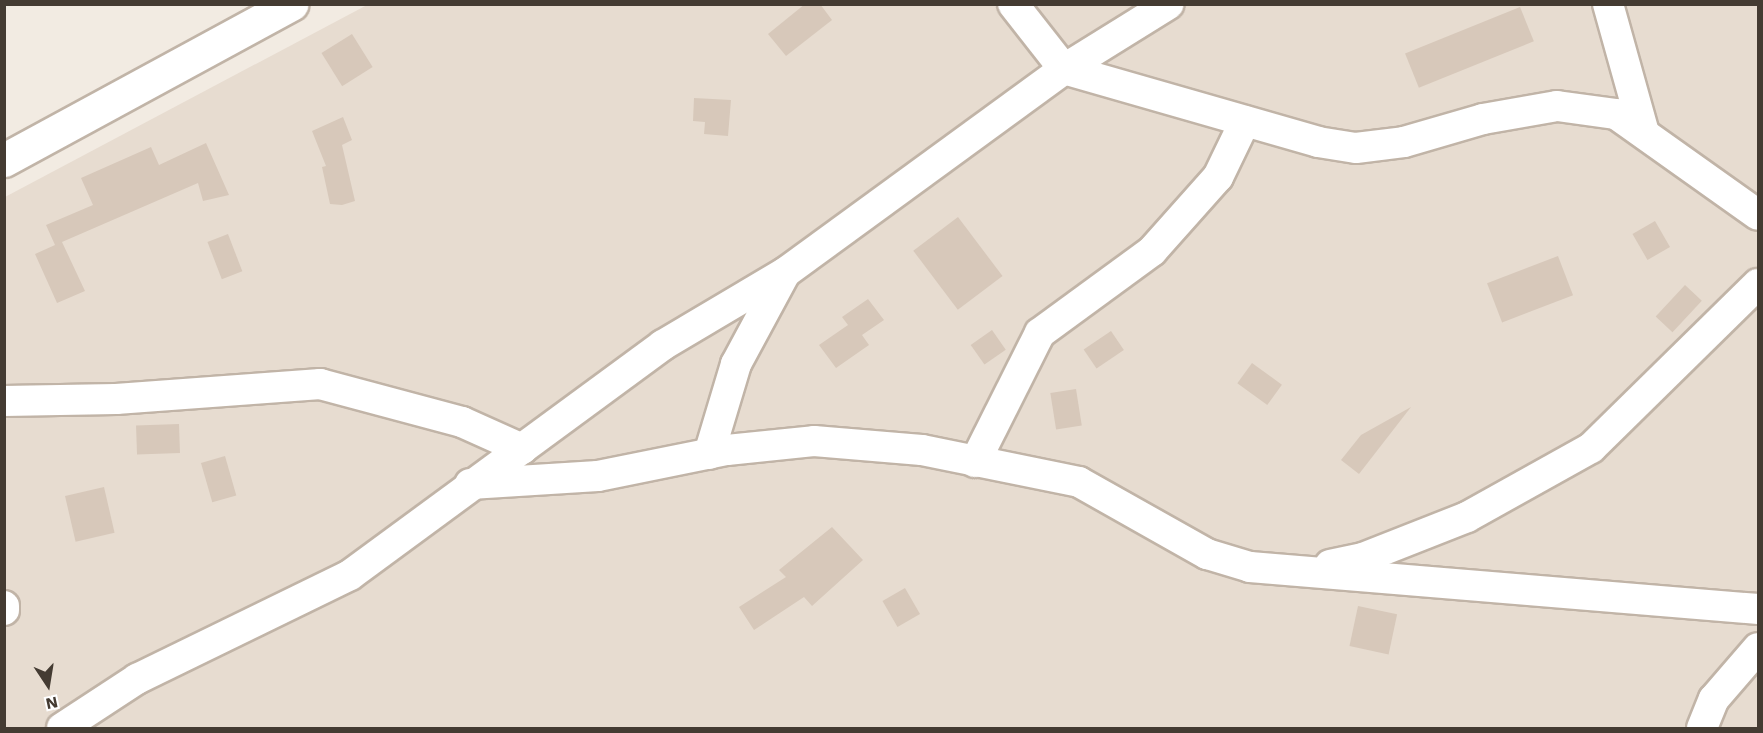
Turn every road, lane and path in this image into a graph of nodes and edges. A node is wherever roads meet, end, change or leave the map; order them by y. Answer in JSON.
{"nodes":[{"id":1,"x":291,"y":4,"type":"edge"},
{"id":2,"x":1013,"y":4,"type":"edge"},
{"id":3,"x":1169,"y":4,"type":"edge"},
{"id":4,"x":1608,"y":4,"type":"edge"},
{"id":5,"x":1064,"y":69,"type":"junction"},
{"id":6,"x":1245,"y":122,"type":"junction"},
{"id":7,"x":1644,"y":133,"type":"junction"},
{"id":8,"x":4,"y":160,"type":"edge"},
{"id":9,"x":1758,"y":215,"type":"edge"},
{"id":10,"x":786,"y":272,"type":"junction"},
{"id":11,"x":1758,"y":284,"type":"edge"},
{"id":12,"x":4,"y":401,"type":"edge"},
{"id":13,"x":522,"y":449,"type":"junction"},
{"id":14,"x":709,"y":454,"type":"junction"},
{"id":15,"x":975,"y":462,"type":"junction"},
{"id":16,"x":470,"y":484,"type":"junction"},
{"id":17,"x":1307,"y":571,"type":"junction"},
{"id":18,"x":1758,"y":609,"type":"edge"},
{"id":19,"x":1758,"y":648,"type":"edge"},
{"id":20,"x":62,"y":729,"type":"edge"},
{"id":21,"x":1702,"y":729,"type":"edge"}],
"edges":[{"from":1,"to":8,"type":"street"},
{"from":2,"to":5,"type":"street"},
{"from":3,"to":5,"type":"street"},
{"from":4,"to":7,"type":"street"},
{"from":5,"to":6,"type":"street"},
{"from":5,"to":10,"type":"street"},
{"from":6,"to":7,"type":"street"},
{"from":6,"to":15,"type":"street"},
{"from":7,"to":9,"type":"street"},
{"from":10,"to":13,"type":"street"},
{"from":10,"to":14,"type":"street"},
{"from":11,"to":17,"type":"street"},
{"from":12,"to":13,"type":"street"},
{"from":13,"to":16,"type":"street"},
{"from":14,"to":15,"type":"street"},
{"from":14,"to":16,"type":"street"},
{"from":15,"to":17,"type":"street"},
{"from":16,"to":20,"type":"street"},
{"from":17,"to":18,"type":"street"},
{"from":19,"to":21,"type":"street"}]}
